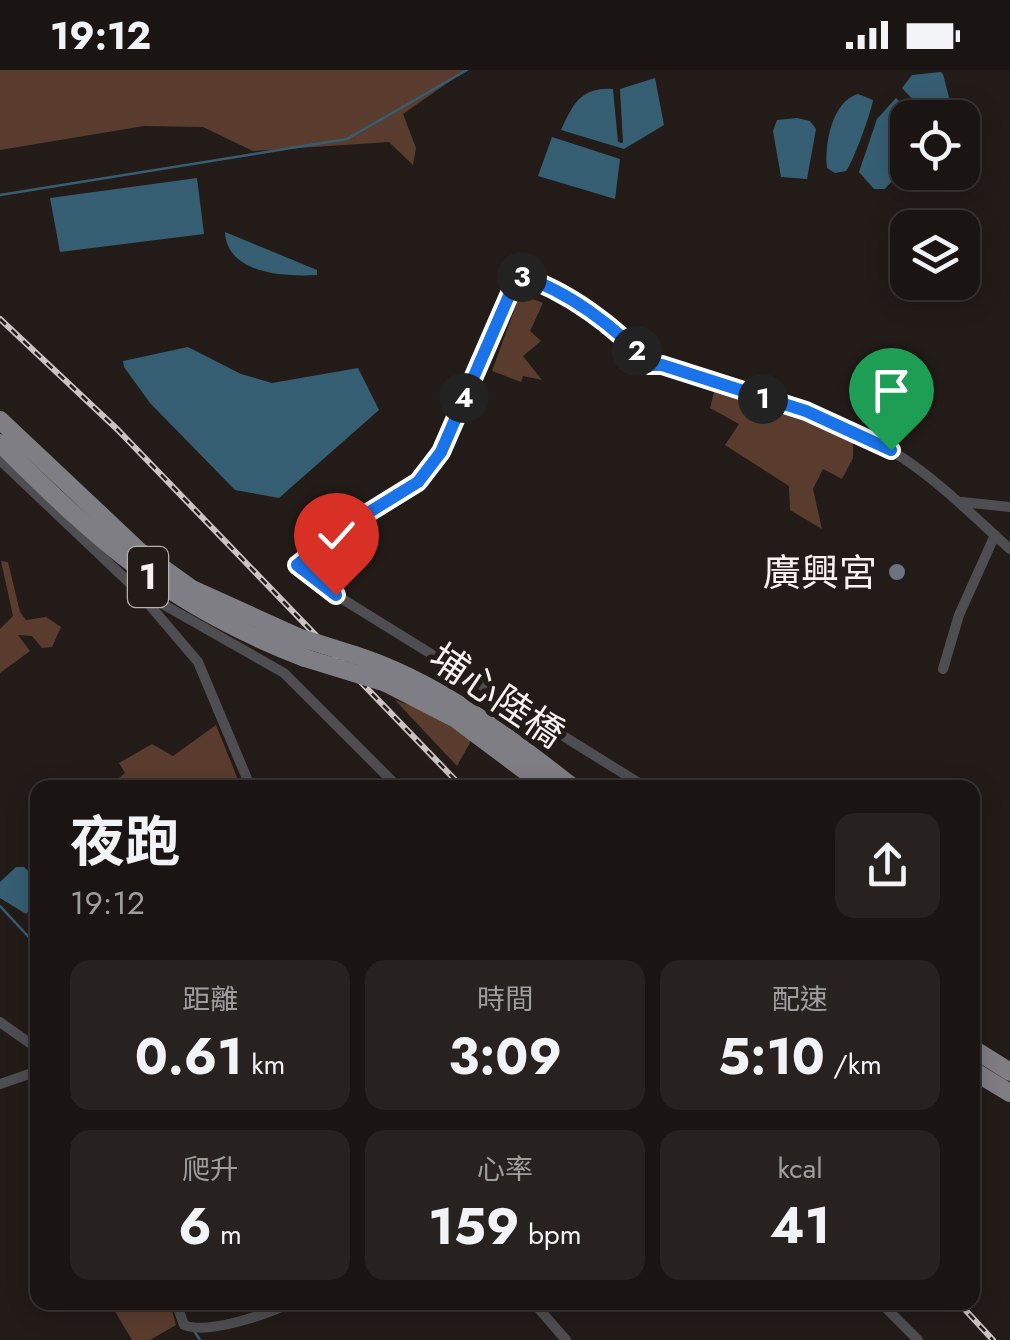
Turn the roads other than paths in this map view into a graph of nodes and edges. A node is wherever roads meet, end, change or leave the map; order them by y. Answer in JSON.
{"nodes":[{"id":1,"x":0,"y":420,"type":"edge"},
{"id":2,"x":0,"y":443,"type":"edge"},
{"id":3,"x":14,"y":455,"type":"edge"},
{"id":4,"x":961,"y":502,"type":"junction"},
{"id":5,"x":1010,"y":506,"type":"edge"},
{"id":6,"x":995,"y":534,"type":"junction"},
{"id":7,"x":1010,"y":550,"type":"edge"},
{"id":8,"x":136,"y":589,"type":"junction"},
{"id":9,"x":943,"y":669,"type":"dead end"},
{"id":10,"x":248,"y":780,"type":"edge"},
{"id":11,"x":390,"y":780,"type":"edge"},
{"id":12,"x":537,"y":780,"type":"edge"},
{"id":13,"x":563,"y":780,"type":"edge"},
{"id":14,"x":634,"y":780,"type":"edge"},
{"id":15,"x":0,"y":1022,"type":"edge"},
{"id":16,"x":30,"y":1043,"type":"edge"},
{"id":17,"x":980,"y":1053,"type":"edge"},
{"id":18,"x":1010,"y":1072,"type":"edge"},
{"id":19,"x":30,"y":1074,"type":"edge"},
{"id":20,"x":980,"y":1075,"type":"edge"},
{"id":21,"x":0,"y":1084,"type":"edge"},
{"id":22,"x":1010,"y":1093,"type":"edge"},
{"id":23,"x":181,"y":1310,"type":"edge"},
{"id":24,"x":269,"y":1310,"type":"edge"},
{"id":25,"x":540,"y":1310,"type":"edge"},
{"id":26,"x":888,"y":1310,"type":"edge"},
{"id":27,"x":566,"y":1340,"type":"edge"},
{"id":28,"x":918,"y":1340,"type":"edge"}],
"edges":[{"from":1,"to":3,"type":"main road","number":"1"},
{"from":2,"to":3,"type":"main road","number":"1"},
{"from":3,"to":8,"type":"street"},
{"from":3,"to":12,"type":"main road","name":"埔心陸橋","number":"1","bridge":true},
{"from":3,"to":13,"type":"main road","name":"埔心陸橋","number":"1","bridge":true},
{"from":4,"to":5,"type":"street"},
{"from":4,"to":6,"type":"street"},
{"from":4,"to":14,"type":"street"},
{"from":6,"to":7,"type":"street"},
{"from":6,"to":9,"type":"street"},
{"from":8,"to":10,"type":"street"},
{"from":8,"to":11,"type":"street"},
{"from":15,"to":16,"type":"street"},
{"from":17,"to":18,"type":"main road"},
{"from":19,"to":21,"type":"street"},
{"from":20,"to":22,"type":"main road"},
{"from":23,"to":24,"type":"street"},
{"from":25,"to":27,"type":"street"},
{"from":26,"to":28,"type":"street"}]}
